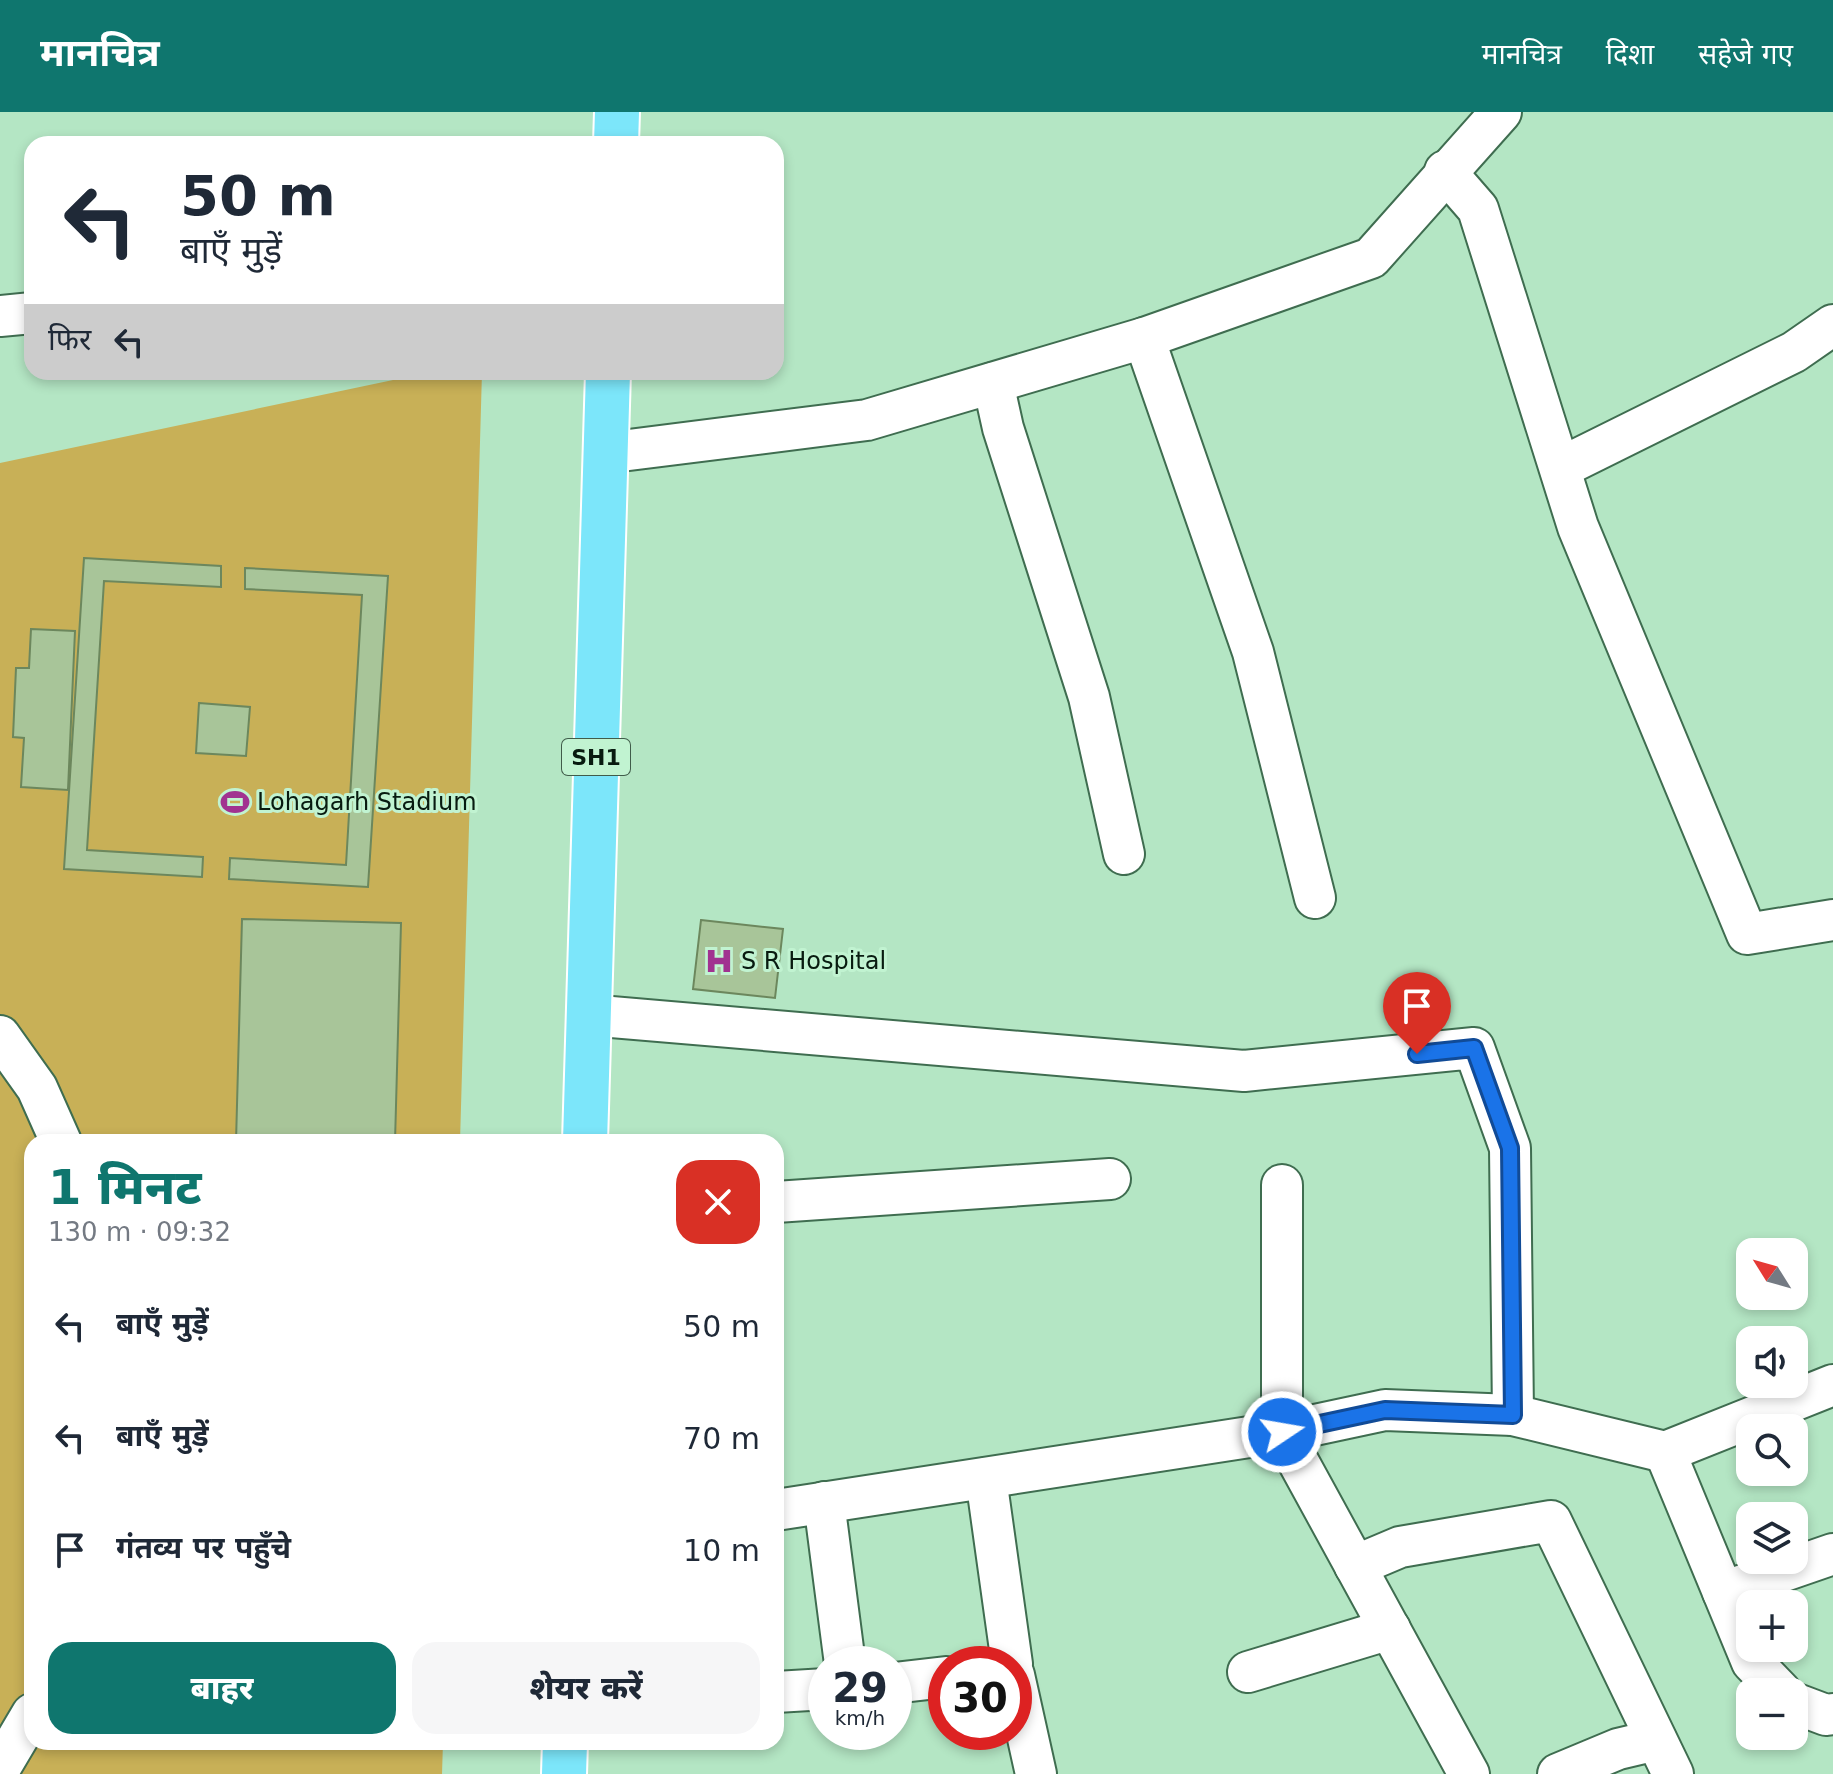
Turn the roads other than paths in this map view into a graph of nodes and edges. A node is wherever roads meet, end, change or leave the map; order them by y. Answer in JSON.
{"nodes":[{"id":1,"x":617,"y":112,"type":"edge"},
{"id":2,"x":1501,"y":112,"type":"edge"},
{"id":3,"x":616,"y":136,"type":"edge"},
{"id":4,"x":1445,"y":171,"type":"junction"},
{"id":5,"x":24,"y":314,"type":"edge"},
{"id":6,"x":0,"y":316,"type":"edge"},
{"id":7,"x":1833,"y":325,"type":"edge"},
{"id":8,"x":1144,"y":338,"type":"junction"},
{"id":9,"x":608,"y":380,"type":"edge"},
{"id":10,"x":993,"y":383,"type":"junction"},
{"id":11,"x":605,"y":453,"type":"junction"},
{"id":12,"x":1562,"y":467,"type":"junction"},
{"id":13,"x":1124,"y":854,"type":"dead end"},
{"id":14,"x":1315,"y":898,"type":"dead end"},
{"id":15,"x":1833,"y":920,"type":"edge"},
{"id":16,"x":588,"y":1015,"type":"junction"},
{"id":17,"x":0,"y":1036,"type":"edge"},
{"id":18,"x":57,"y":1134,"type":"edge"},
{"id":19,"x":585,"y":1134,"type":"edge"},
{"id":20,"x":1110,"y":1179,"type":"dead end"},
{"id":21,"x":1282,"y":1185,"type":"dead end"},
{"id":22,"x":784,"y":1201,"type":"edge"},
{"id":23,"x":1833,"y":1385,"type":"edge"},
{"id":24,"x":1513,"y":1415,"type":"junction"},
{"id":25,"x":1282,"y":1432,"type":"junction"},
{"id":26,"x":1665,"y":1452,"type":"junction"},
{"id":27,"x":986,"y":1478,"type":"junction"},
{"id":28,"x":824,"y":1502,"type":"junction"},
{"id":29,"x":784,"y":1509,"type":"edge"},
{"id":30,"x":1833,"y":1554,"type":"edge"},
{"id":31,"x":1355,"y":1566,"type":"junction"},
{"id":32,"x":1723,"y":1592,"type":"junction"},
{"id":33,"x":1390,"y":1629,"type":"junction"},
{"id":34,"x":843,"y":1646,"type":"edge"},
{"id":35,"x":1009,"y":1646,"type":"edge"},
{"id":36,"x":1248,"y":1672,"type":"dead end"},
{"id":37,"x":1767,"y":1678,"type":"edge"},
{"id":38,"x":808,"y":1690,"type":"edge"},
{"id":39,"x":784,"y":1692,"type":"edge"},
{"id":40,"x":1808,"y":1708,"type":"edge"},
{"id":41,"x":1833,"y":1714,"type":"edge"},
{"id":42,"x":24,"y":1728,"type":"edge"},
{"id":43,"x":565,"y":1750,"type":"edge"},
{"id":44,"x":1031,"y":1750,"type":"edge"},
{"id":45,"x":1664,"y":1757,"type":"edge"},
{"id":46,"x":0,"y":1768,"type":"edge"},
{"id":47,"x":1460,"y":1772,"type":"edge"},
{"id":48,"x":564,"y":1774,"type":"edge"},
{"id":49,"x":1036,"y":1774,"type":"edge"},
{"id":50,"x":1558,"y":1774,"type":"edge"}],
"edges":[{"from":1,"to":3,"type":"main road"},
{"from":2,"to":4,"type":"street"},
{"from":4,"to":8,"type":"street"},
{"from":4,"to":12,"type":"street"},
{"from":5,"to":6,"type":"street"},
{"from":7,"to":12,"type":"street"},
{"from":8,"to":10,"type":"street"},
{"from":8,"to":14,"type":"street"},
{"from":9,"to":11,"type":"main road","number":"SH1"},
{"from":10,"to":11,"type":"street"},
{"from":10,"to":13,"type":"street"},
{"from":11,"to":16,"type":"main road","number":"SH1"},
{"from":12,"to":15,"type":"street"},
{"from":16,"to":19,"type":"main road","number":"SH1"},
{"from":16,"to":24,"type":"street"},
{"from":17,"to":18,"type":"street"},
{"from":20,"to":22,"type":"street"},
{"from":21,"to":25,"type":"street"},
{"from":23,"to":26,"type":"street"},
{"from":24,"to":25,"type":"street"},
{"from":24,"to":26,"type":"street"},
{"from":25,"to":27,"type":"street"},
{"from":25,"to":31,"type":"street"},
{"from":26,"to":32,"type":"street"},
{"from":27,"to":28,"type":"street"},
{"from":27,"to":35,"type":"street"},
{"from":28,"to":29,"type":"street"},
{"from":28,"to":34,"type":"street"},
{"from":30,"to":32,"type":"street"},
{"from":31,"to":33,"type":"street"},
{"from":31,"to":45,"type":"street"},
{"from":32,"to":37,"type":"street"},
{"from":33,"to":36,"type":"street"},
{"from":33,"to":47,"type":"street"},
{"from":38,"to":39,"type":"street"},
{"from":40,"to":41,"type":"street"},
{"from":42,"to":46,"type":"street"},
{"from":43,"to":48,"type":"main road"},
{"from":44,"to":49,"type":"street"},
{"from":45,"to":50,"type":"street"}]}
